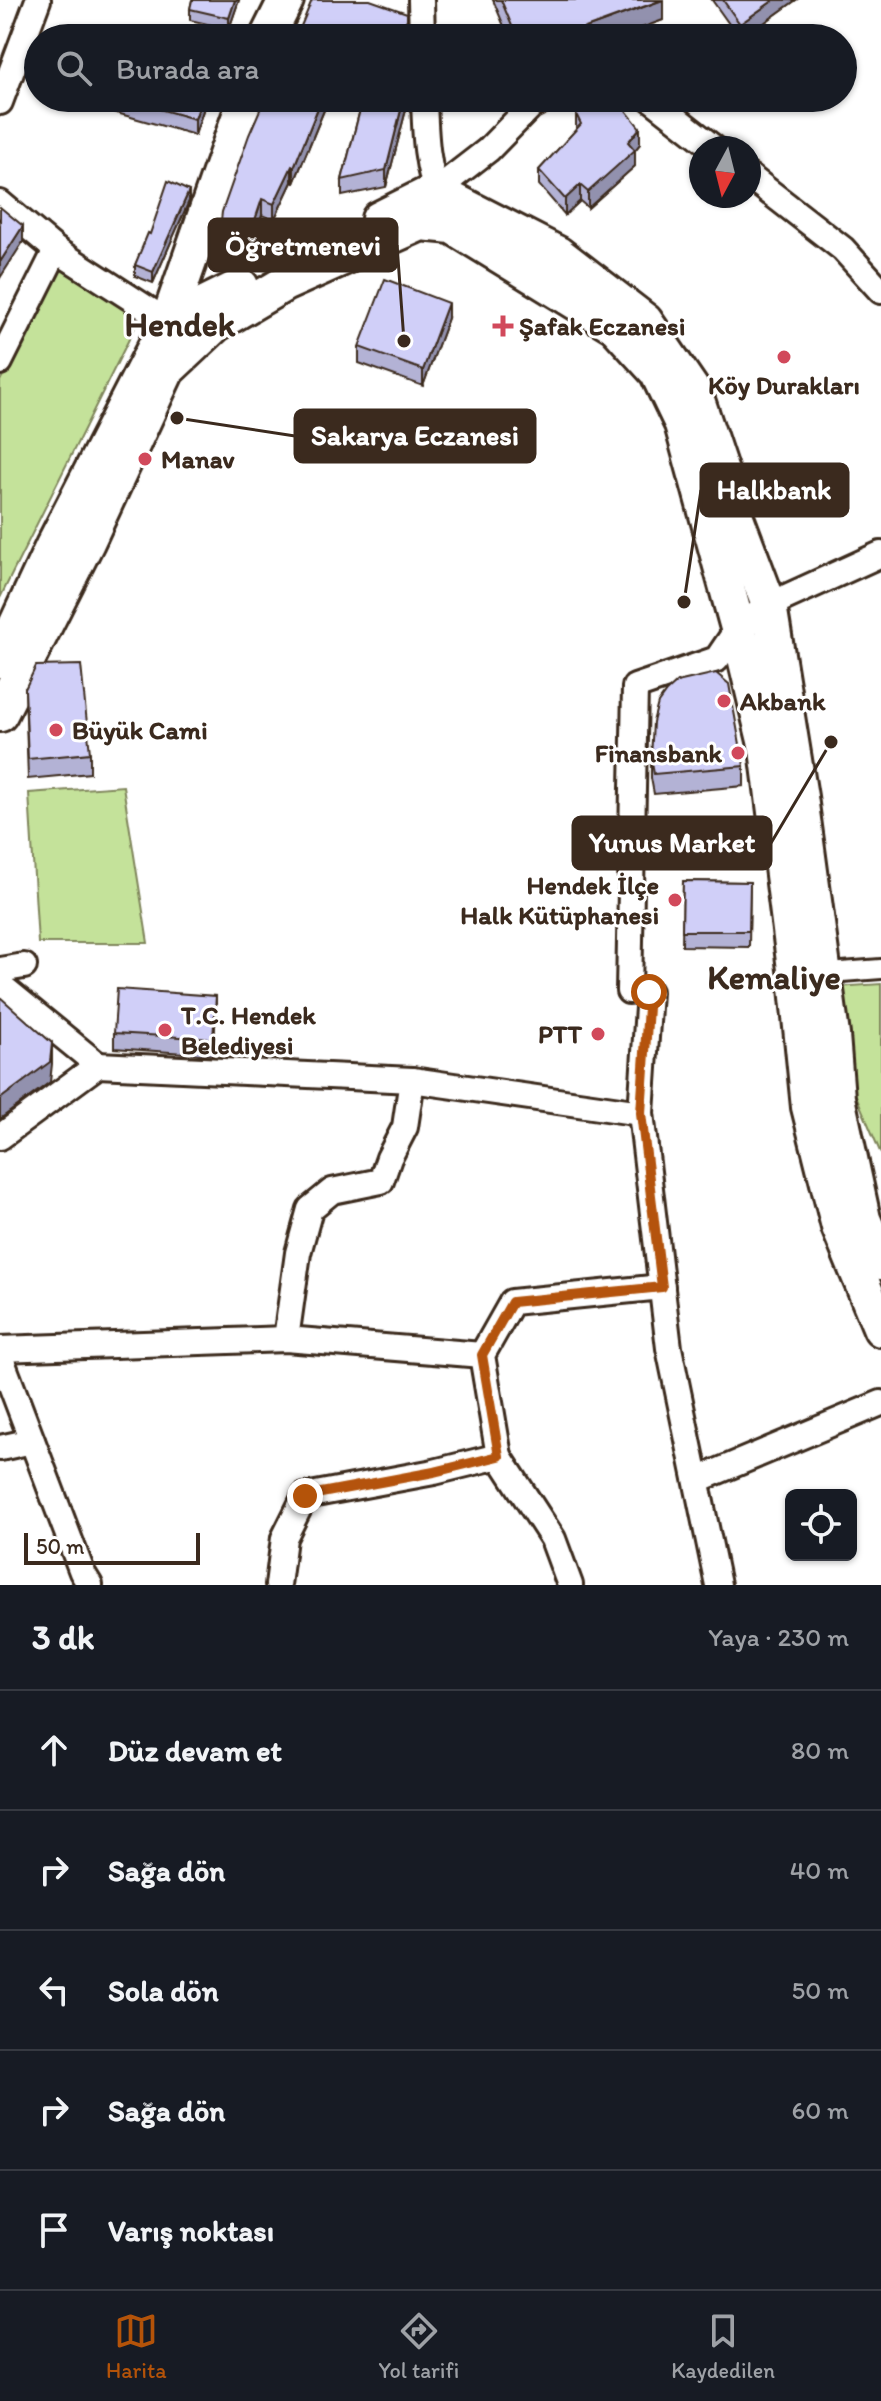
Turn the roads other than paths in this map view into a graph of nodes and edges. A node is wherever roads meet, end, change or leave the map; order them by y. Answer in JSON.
{"nodes":[{"id":1,"x":38,"y":0,"type":"edge"},
{"id":2,"x":286,"y":0,"type":"edge"},
{"id":3,"x":421,"y":0,"type":"edge"},
{"id":4,"x":29,"y":24,"type":"edge"},
{"id":5,"x":274,"y":24,"type":"edge"},
{"id":6,"x":422,"y":24,"type":"edge"},
{"id":7,"x":24,"y":38,"type":"edge"},
{"id":8,"x":0,"y":102,"type":"edge"},
{"id":9,"x":241,"y":112,"type":"edge"},
{"id":10,"x":425,"y":112,"type":"edge"},
{"id":11,"x":525,"y":112,"type":"edge"},
{"id":12,"x":668,"y":112,"type":"edge"},
{"id":13,"x":699,"y":136,"type":"edge"},
{"id":14,"x":761,"y":185,"type":"edge"},
{"id":15,"x":435,"y":191,"type":"junction"},
{"id":16,"x":0,"y":203,"type":"edge"},
{"id":17,"x":452,"y":226,"type":"junction"},
{"id":18,"x":56,"y":250,"type":"junction"},
{"id":19,"x":881,"y":291,"type":"edge"},
{"id":20,"x":168,"y":322,"type":"junction"},
{"id":21,"x":0,"y":362,"type":"edge"},
{"id":22,"x":167,"y":370,"type":"junction"},
{"id":23,"x":881,"y":554,"type":"edge"},
{"id":24,"x":769,"y":605,"type":"junction"},
{"id":25,"x":738,"y":628,"type":"junction"},
{"id":26,"x":0,"y":660,"type":"edge"},
{"id":27,"x":0,"y":714,"type":"edge"},
{"id":28,"x":881,"y":969,"type":"edge"},
{"id":29,"x":809,"y":975,"type":"junction"},
{"id":30,"x":0,"y":985,"type":"edge"},
{"id":31,"x":98,"y":1065,"type":"junction"},
{"id":32,"x":412,"y":1080,"type":"junction"},
{"id":33,"x":641,"y":1113,"type":"junction"},
{"id":34,"x":0,"y":1137,"type":"edge"},
{"id":35,"x":881,"y":1262,"type":"edge"},
{"id":36,"x":662,"y":1287,"type":"junction"},
{"id":37,"x":881,"y":1329,"type":"edge"},
{"id":38,"x":286,"y":1339,"type":"junction"},
{"id":39,"x":0,"y":1349,"type":"edge"},
{"id":40,"x":482,"y":1355,"type":"junction"},
{"id":41,"x":0,"y":1356,"type":"edge"},
{"id":42,"x":881,"y":1403,"type":"edge"},
{"id":43,"x":32,"y":1441,"type":"junction"},
{"id":44,"x":0,"y":1448,"type":"edge"},
{"id":45,"x":499,"y":1456,"type":"junction"},
{"id":46,"x":697,"y":1480,"type":"junction"},
{"id":47,"x":90,"y":1585,"type":"edge"},
{"id":48,"x":278,"y":1585,"type":"edge"},
{"id":49,"x":570,"y":1585,"type":"edge"},
{"id":50,"x":718,"y":1585,"type":"edge"}],
"edges":[{"from":1,"to":4,"type":"street"},
{"from":2,"to":5,"type":"main road"},
{"from":3,"to":6,"type":"street"},
{"from":7,"to":8,"type":"street"},
{"from":9,"to":20,"type":"main road"},
{"from":10,"to":15,"type":"street"},
{"from":11,"to":15,"type":"street"},
{"from":12,"to":13,"type":"street"},
{"from":14,"to":19,"type":"street"},
{"from":15,"to":17,"type":"street"},
{"from":15,"to":20,"type":"main road"},
{"from":15,"to":24,"type":"main road"},
{"from":16,"to":18,"type":"street"},
{"from":17,"to":22,"type":"main road"},
{"from":17,"to":25,"type":"main road"},
{"from":18,"to":20,"type":"street"},
{"from":18,"to":21,"type":"street"},
{"from":20,"to":22,"type":"main road"},
{"from":20,"to":26,"type":"main road"},
{"from":22,"to":27,"type":"main road"},
{"from":23,"to":24,"type":"street"},
{"from":24,"to":25,"type":"street"},
{"from":24,"to":29,"type":"main road"},
{"from":25,"to":29,"type":"main road"},
{"from":25,"to":33,"type":"street"},
{"from":28,"to":29,"type":"street"},
{"from":29,"to":35,"type":"main road"},
{"from":29,"to":37,"type":"main road"},
{"from":30,"to":31,"type":"street"},
{"from":31,"to":32,"type":"street"},
{"from":31,"to":34,"type":"street"},
{"from":32,"to":33,"type":"street"},
{"from":32,"to":38,"type":"street"},
{"from":33,"to":36,"type":"street"},
{"from":36,"to":40,"type":"street"},
{"from":36,"to":46,"type":"street"},
{"from":38,"to":39,"type":"street"},
{"from":38,"to":40,"type":"street"},
{"from":40,"to":45,"type":"street"},
{"from":41,"to":43,"type":"street"},
{"from":42,"to":46,"type":"street"},
{"from":43,"to":44,"type":"street"},
{"from":43,"to":47,"type":"street"},
{"from":45,"to":48,"type":"street"},
{"from":45,"to":49,"type":"street"},
{"from":46,"to":50,"type":"street"}]}
